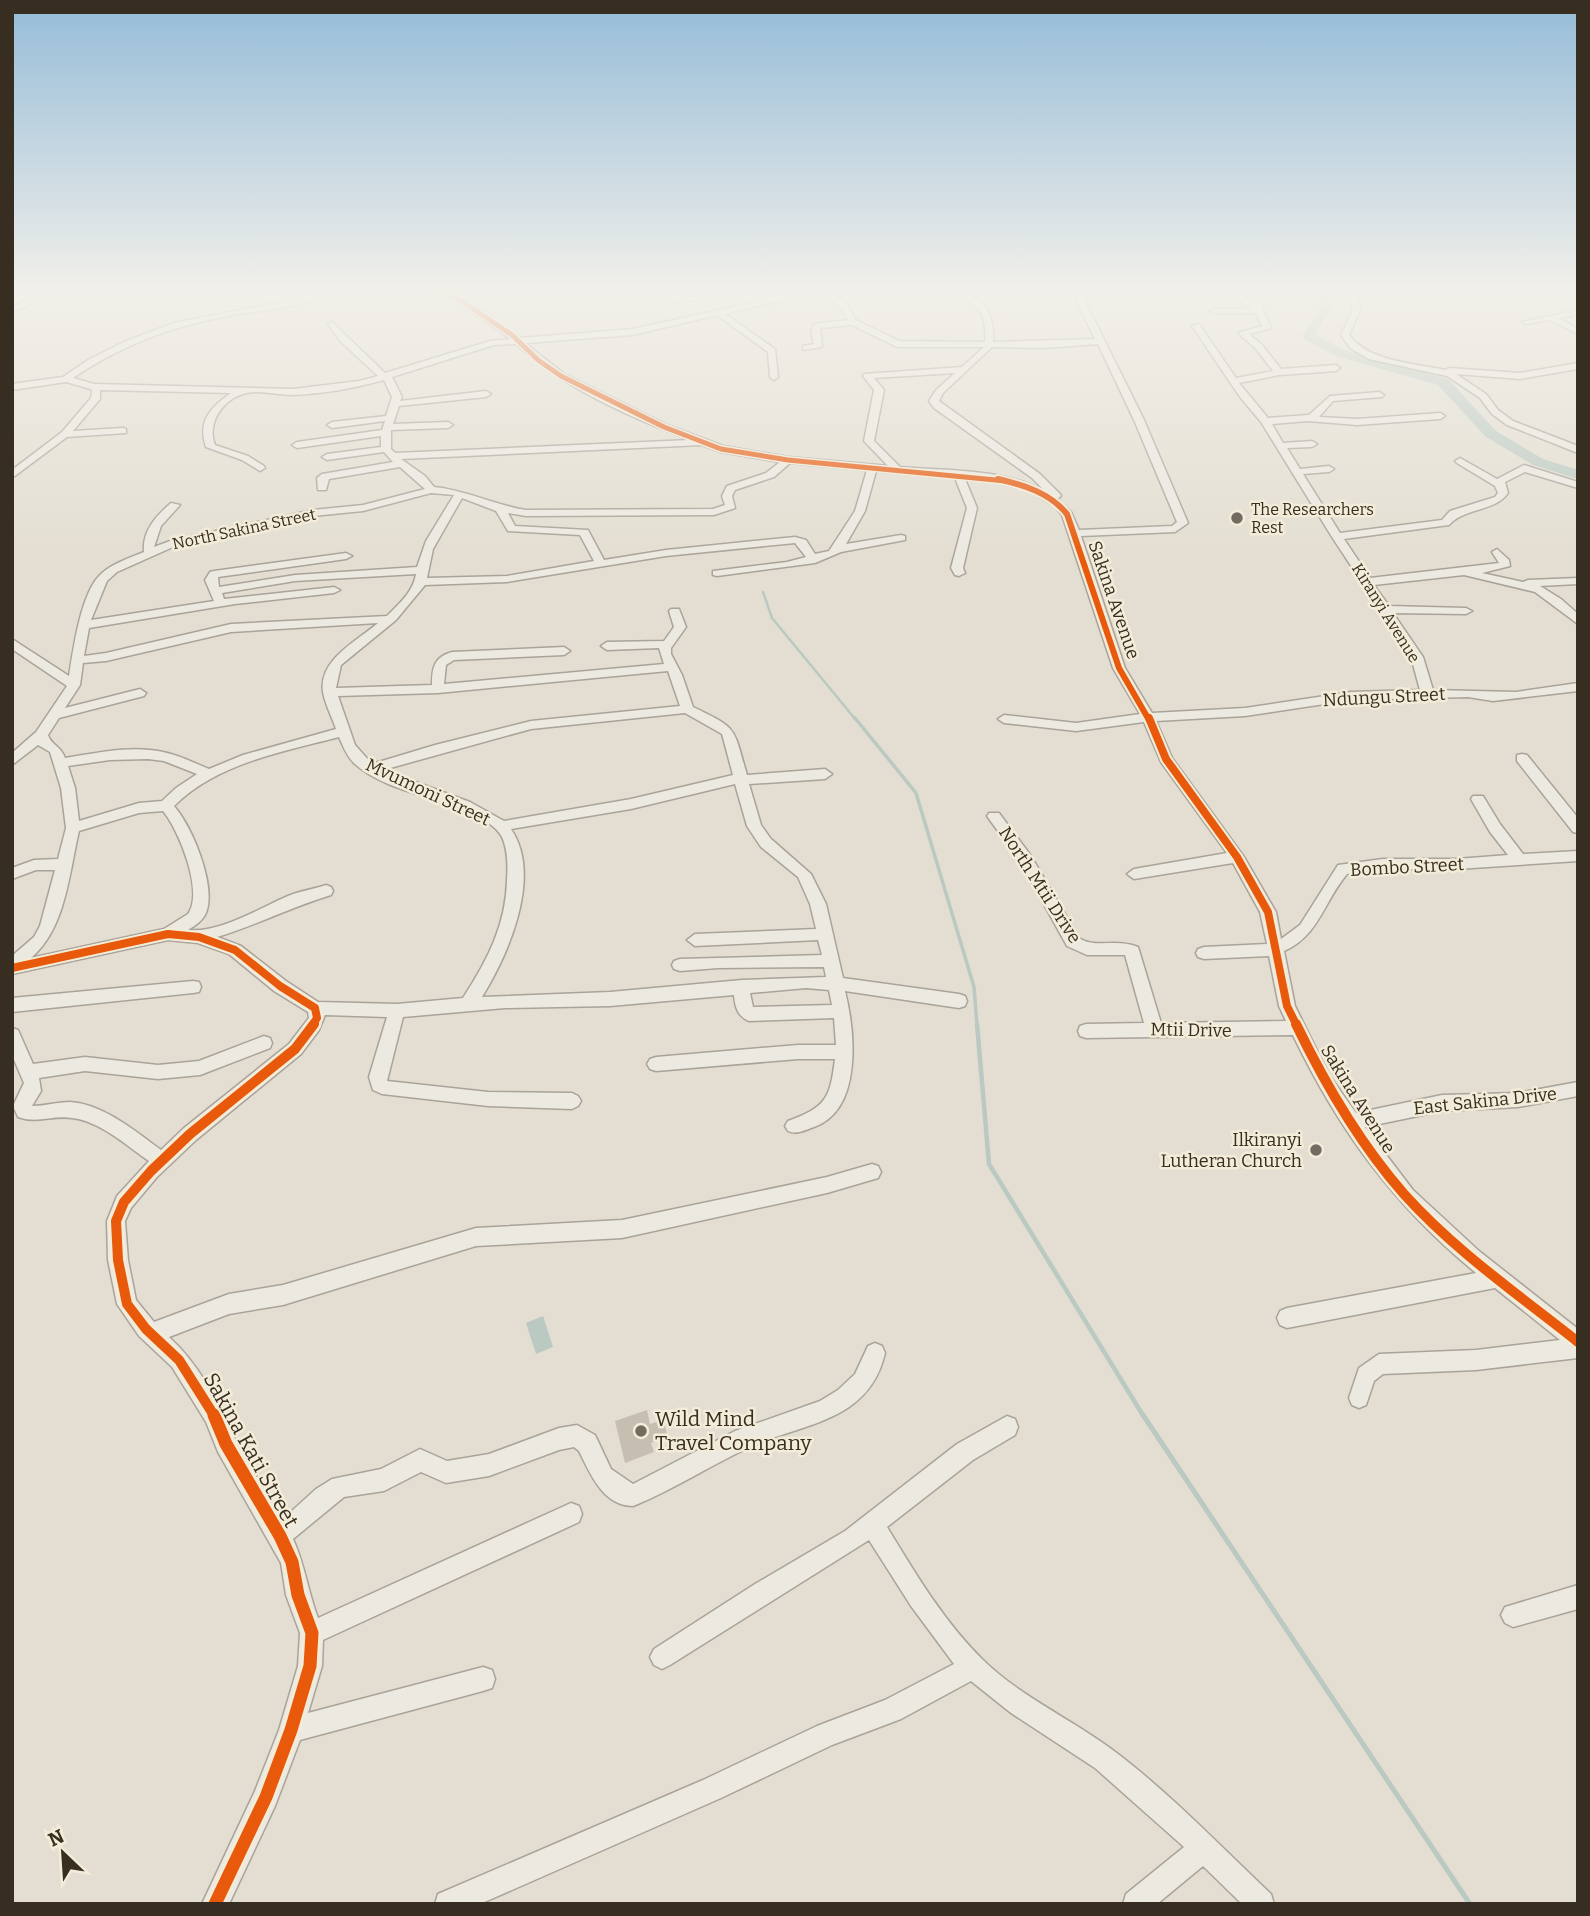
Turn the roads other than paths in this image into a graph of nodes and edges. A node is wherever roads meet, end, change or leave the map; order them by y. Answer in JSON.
{"nodes":[{"id":1,"x":43,"y":382,"type":"edge"},
{"id":2,"x":78,"y":382,"type":"edge"},
{"id":3,"x":364,"y":382,"type":"edge"},
{"id":4,"x":391,"y":382,"type":"edge"},
{"id":5,"x":574,"y":382,"type":"edge"},
{"id":6,"x":872,"y":382,"type":"edge"},
{"id":7,"x":951,"y":382,"type":"edge"},
{"id":8,"x":1121,"y":382,"type":"edge"},
{"id":9,"x":1236,"y":382,"type":"edge"},
{"id":10,"x":1461,"y":382,"type":"edge"},
{"id":11,"x":12,"y":387,"type":"edge"},
{"id":12,"x":94,"y":387,"type":"junction"},
{"id":13,"x":241,"y":391,"type":"junction"},
{"id":14,"x":486,"y":394,"type":"dead end"},
{"id":15,"x":1379,"y":395,"type":"dead end"},
{"id":16,"x":396,"y":404,"type":"junction"},
{"id":17,"x":1440,"y":416,"type":"dead end"},
{"id":18,"x":1311,"y":419,"type":"junction"},
{"id":19,"x":1265,"y":421,"type":"junction"},
{"id":20,"x":332,"y":425,"type":"dead end"},
{"id":21,"x":448,"y":425,"type":"dead end"},
{"id":22,"x":388,"y":426,"type":"junction"},
{"id":23,"x":123,"y":431,"type":"dead end"},
{"id":24,"x":65,"y":434,"type":"junction"},
{"id":25,"x":704,"y":442,"type":"junction"},
{"id":26,"x":1578,"y":442,"type":"edge"},
{"id":27,"x":1312,"y":444,"type":"dead end"},
{"id":28,"x":297,"y":445,"type":"dead end"},
{"id":29,"x":1280,"y":446,"type":"junction"},
{"id":30,"x":1562,"y":446,"type":"junction"},
{"id":31,"x":1578,"y":450,"type":"edge"},
{"id":32,"x":389,"y":452,"type":"junction"},
{"id":33,"x":327,"y":457,"type":"dead end"},
{"id":34,"x":788,"y":460,"type":"junction"},
{"id":35,"x":1460,"y":461,"type":"dead end"},
{"id":36,"x":400,"y":464,"type":"junction"},
{"id":37,"x":260,"y":468,"type":"dead end"},
{"id":38,"x":872,"y":469,"type":"junction"},
{"id":39,"x":1329,"y":469,"type":"dead end"},
{"id":40,"x":899,"y":472,"type":"junction"},
{"id":41,"x":1296,"y":472,"type":"junction"},
{"id":42,"x":12,"y":475,"type":"edge"},
{"id":43,"x":959,"y":476,"type":"junction"},
{"id":44,"x":1499,"y":484,"type":"junction"},
{"id":45,"x":1578,"y":485,"type":"edge"},
{"id":46,"x":322,"y":488,"type":"dead end"},
{"id":47,"x":431,"y":490,"type":"junction"},
{"id":48,"x":460,"y":494,"type":"junction"},
{"id":49,"x":1059,"y":504,"type":"junction"},
{"id":50,"x":175,"y":505,"type":"dead end"},
{"id":51,"x":500,"y":509,"type":"junction"},
{"id":52,"x":1074,"y":533,"type":"junction"},
{"id":53,"x":1337,"y":537,"type":"junction"},
{"id":54,"x":901,"y":538,"type":"dead end"},
{"id":55,"x":838,"y":549,"type":"junction"},
{"id":56,"x":149,"y":551,"type":"junction"},
{"id":57,"x":1497,"y":552,"type":"dead end"},
{"id":58,"x":346,"y":556,"type":"dead end"},
{"id":59,"x":815,"y":560,"type":"junction"},
{"id":60,"x":601,"y":564,"type":"junction"},
{"id":61,"x":1464,"y":572,"type":"junction"},
{"id":62,"x":718,"y":573,"type":"dead end"},
{"id":63,"x":959,"y":573,"type":"dead end"},
{"id":64,"x":421,"y":576,"type":"junction"},
{"id":65,"x":1578,"y":581,"type":"edge"},
{"id":66,"x":1367,"y":582,"type":"junction"},
{"id":67,"x":1522,"y":584,"type":"junction"},
{"id":68,"x":215,"y":590,"type":"junction"},
{"id":69,"x":334,"y":590,"type":"dead end"},
{"id":70,"x":220,"y":603,"type":"junction"},
{"id":71,"x":194,"y":608,"type":"junction"},
{"id":72,"x":1385,"y":609,"type":"junction"},
{"id":73,"x":675,"y":611,"type":"dead end"},
{"id":74,"x":1466,"y":611,"type":"dead end"},
{"id":75,"x":390,"y":619,"type":"junction"},
{"id":76,"x":1578,"y":621,"type":"edge"},
{"id":77,"x":83,"y":625,"type":"junction"},
{"id":78,"x":209,"y":631,"type":"junction"},
{"id":79,"x":12,"y":643,"type":"edge"},
{"id":80,"x":668,"y":644,"type":"junction"},
{"id":81,"x":607,"y":646,"type":"dead end"},
{"id":82,"x":564,"y":651,"type":"dead end"},
{"id":83,"x":78,"y":660,"type":"junction"},
{"id":84,"x":670,"y":667,"type":"junction"},
{"id":85,"x":74,"y":685,"type":"junction"},
{"id":86,"x":1578,"y":687,"type":"edge"},
{"id":87,"x":439,"y":689,"type":"junction"},
{"id":88,"x":330,"y":692,"type":"junction"},
{"id":89,"x":140,"y":693,"type":"dead end"},
{"id":90,"x":1428,"y":695,"type":"junction"},
{"id":91,"x":687,"y":709,"type":"junction"},
{"id":92,"x":55,"y":715,"type":"junction"},
{"id":93,"x":1148,"y":717,"type":"junction"},
{"id":94,"x":1004,"y":719,"type":"dead end"},
{"id":95,"x":343,"y":731,"type":"junction"},
{"id":96,"x":41,"y":735,"type":"junction"},
{"id":97,"x":1522,"y":758,"type":"dead end"},
{"id":98,"x":12,"y":761,"type":"edge"},
{"id":99,"x":60,"y":762,"type":"junction"},
{"id":100,"x":373,"y":768,"type":"junction"},
{"id":101,"x":208,"y":773,"type":"junction"},
{"id":102,"x":825,"y":774,"type":"dead end"},
{"id":103,"x":740,"y":779,"type":"junction"},
{"id":104,"x":1478,"y":799,"type":"dead end"},
{"id":105,"x":166,"y":806,"type":"junction"},
{"id":106,"x":994,"y":816,"type":"dead end"},
{"id":107,"x":501,"y":826,"type":"junction"},
{"id":108,"x":73,"y":828,"type":"junction"},
{"id":109,"x":1578,"y":828,"type":"edge"},
{"id":110,"x":1578,"y":856,"type":"edge"},
{"id":111,"x":1237,"y":858,"type":"junction"},
{"id":112,"x":1519,"y":859,"type":"junction"},
{"id":113,"x":65,"y":864,"type":"junction"},
{"id":114,"x":13,"y":872,"type":"edge"},
{"id":115,"x":1134,"y":874,"type":"dead end"},
{"id":116,"x":326,"y":891,"type":"dead end"},
{"id":117,"x":168,"y":934,"type":"junction"},
{"id":118,"x":825,"y":934,"type":"junction"},
{"id":119,"x":199,"y":937,"type":"junction"},
{"id":120,"x":695,"y":940,"type":"dead end"},
{"id":121,"x":1277,"y":950,"type":"junction"},
{"id":122,"x":1204,"y":953,"type":"dead end"},
{"id":123,"x":830,"y":961,"type":"junction"},
{"id":124,"x":680,"y":965,"type":"dead end"},
{"id":125,"x":12,"y":967,"type":"edge"},
{"id":126,"x":835,"y":983,"type":"junction"},
{"id":127,"x":742,"y":986,"type":"junction"},
{"id":128,"x":193,"y":987,"type":"dead end"},
{"id":129,"x":959,"y":1001,"type":"dead end"},
{"id":130,"x":469,"y":1003,"type":"junction"},
{"id":131,"x":12,"y":1005,"type":"edge"},
{"id":132,"x":315,"y":1008,"type":"junction"},
{"id":133,"x":397,"y":1011,"type":"junction"},
{"id":134,"x":842,"y":1011,"type":"junction"},
{"id":135,"x":1154,"y":1028,"type":"junction"},
{"id":136,"x":1296,"y":1028,"type":"junction"},
{"id":137,"x":1086,"y":1031,"type":"dead end"},
{"id":138,"x":12,"y":1035,"type":"edge"},
{"id":139,"x":264,"y":1043,"type":"dead end"},
{"id":140,"x":843,"y":1052,"type":"junction"},
{"id":141,"x":656,"y":1064,"type":"dead end"},
{"id":142,"x":30,"y":1072,"type":"junction"},
{"id":143,"x":1578,"y":1089,"type":"edge"},
{"id":144,"x":572,"y":1101,"type":"dead end"},
{"id":145,"x":1351,"y":1122,"type":"junction"},
{"id":146,"x":794,"y":1126,"type":"dead end"},
{"id":147,"x":162,"y":1161,"type":"junction"},
{"id":148,"x":872,"y":1172,"type":"dead end"},
{"id":149,"x":1497,"y":1279,"type":"junction"},
{"id":150,"x":1287,"y":1318,"type":"dead end"},
{"id":151,"x":152,"y":1333,"type":"junction"},
{"id":152,"x":1578,"y":1342,"type":"edge"},
{"id":153,"x":1578,"y":1348,"type":"edge"},
{"id":154,"x":875,"y":1353,"type":"dead end"},
{"id":155,"x":1359,"y":1398,"type":"dead end"},
{"id":156,"x":1007,"y":1427,"type":"dead end"},
{"id":157,"x":571,"y":1514,"type":"dead end"},
{"id":158,"x":872,"y":1524,"type":"junction"},
{"id":159,"x":280,"y":1536,"type":"junction"},
{"id":160,"x":1578,"y":1597,"type":"edge"},
{"id":161,"x":1513,"y":1615,"type":"dead end"},
{"id":162,"x":312,"y":1633,"type":"junction"},
{"id":163,"x":662,"y":1657,"type":"dead end"},
{"id":164,"x":973,"y":1667,"type":"junction"},
{"id":165,"x":483,"y":1679,"type":"dead end"},
{"id":166,"x":291,"y":1730,"type":"junction"},
{"id":167,"x":1205,"y":1847,"type":"junction"},
{"id":168,"x":215,"y":1904,"type":"edge"},
{"id":169,"x":448,"y":1904,"type":"edge"},
{"id":170,"x":1136,"y":1904,"type":"edge"},
{"id":171,"x":1261,"y":1904,"type":"edge"}],
"edges":[{"from":1,"to":11,"type":"street"},
{"from":2,"to":12,"type":"street"},
{"from":3,"to":13,"type":"street"},
{"from":4,"to":16,"type":"street"},
{"from":5,"to":25,"type":"street"},
{"from":6,"to":40,"type":"street"},
{"from":7,"to":49,"type":"street","name":"Sakina Avenue"},
{"from":8,"to":52,"type":"street"},
{"from":9,"to":19,"type":"street","name":"Kiranyi Avenue"},
{"from":10,"to":30,"type":"street"},
{"from":12,"to":13,"type":"street"},
{"from":12,"to":24,"type":"street"},
{"from":13,"to":37,"type":"street"},
{"from":14,"to":16,"type":"street"},
{"from":15,"to":18,"type":"street"},
{"from":16,"to":22,"type":"street"},
{"from":17,"to":18,"type":"street"},
{"from":18,"to":19,"type":"street"},
{"from":19,"to":29,"type":"street","name":"Kiranyi Avenue"},
{"from":20,"to":22,"type":"street"},
{"from":21,"to":22,"type":"street"},
{"from":22,"to":28,"type":"street"},
{"from":22,"to":32,"type":"street"},
{"from":23,"to":24,"type":"street"},
{"from":24,"to":42,"type":"street"},
{"from":25,"to":32,"type":"street"},
{"from":25,"to":34,"type":"street"},
{"from":26,"to":30,"type":"street"},
{"from":27,"to":29,"type":"street"},
{"from":29,"to":41,"type":"street","name":"Kiranyi Avenue"},
{"from":30,"to":31,"type":"street"},
{"from":32,"to":33,"type":"street"},
{"from":32,"to":36,"type":"street"},
{"from":34,"to":38,"type":"street"},
{"from":34,"to":51,"type":"street","name":"North Sakina Street"},
{"from":35,"to":44,"type":"street"},
{"from":36,"to":46,"type":"street"},
{"from":36,"to":47,"type":"street"},
{"from":38,"to":40,"type":"street"},
{"from":38,"to":55,"type":"street"},
{"from":39,"to":41,"type":"street"},
{"from":40,"to":43,"type":"street"},
{"from":41,"to":53,"type":"street","name":"Kiranyi Avenue"},
{"from":43,"to":49,"type":"street"},
{"from":43,"to":63,"type":"street"},
{"from":44,"to":45,"type":"street"},
{"from":44,"to":53,"type":"street"},
{"from":47,"to":48,"type":"street","name":"North Sakina Street"},
{"from":47,"to":56,"type":"street","name":"North Sakina Street"},
{"from":48,"to":51,"type":"street","name":"North Sakina Street"},
{"from":48,"to":64,"type":"street"},
{"from":49,"to":52,"type":"street","name":"Sakina Avenue"},
{"from":50,"to":56,"type":"street"},
{"from":51,"to":60,"type":"street"},
{"from":52,"to":93,"type":"street","name":"Sakina Avenue"},
{"from":53,"to":66,"type":"street","name":"Kiranyi Avenue"},
{"from":54,"to":55,"type":"street"},
{"from":55,"to":59,"type":"street"},
{"from":56,"to":77,"type":"street","name":"North Sakina Street"},
{"from":57,"to":61,"type":"street"},
{"from":58,"to":68,"type":"street"},
{"from":59,"to":60,"type":"street"},
{"from":59,"to":62,"type":"street"},
{"from":60,"to":64,"type":"street"},
{"from":61,"to":66,"type":"street"},
{"from":61,"to":67,"type":"street"},
{"from":64,"to":68,"type":"street"},
{"from":64,"to":75,"type":"street"},
{"from":65,"to":67,"type":"street"},
{"from":66,"to":72,"type":"street","name":"Kiranyi Avenue"},
{"from":67,"to":76,"type":"street"},
{"from":68,"to":70,"type":"street"},
{"from":69,"to":70,"type":"street"},
{"from":70,"to":71,"type":"street"},
{"from":71,"to":77,"type":"street"},
{"from":71,"to":78,"type":"street"},
{"from":72,"to":74,"type":"street"},
{"from":72,"to":90,"type":"street","name":"Kiranyi Avenue"},
{"from":73,"to":80,"type":"street"},
{"from":75,"to":78,"type":"street"},
{"from":75,"to":88,"type":"street"},
{"from":77,"to":83,"type":"street","name":"North Sakina Street"},
{"from":78,"to":83,"type":"street"},
{"from":79,"to":85,"type":"street"},
{"from":80,"to":81,"type":"street"},
{"from":80,"to":84,"type":"street"},
{"from":82,"to":87,"type":"street"},
{"from":83,"to":85,"type":"street","name":"North Sakina Street"},
{"from":84,"to":87,"type":"street"},
{"from":84,"to":91,"type":"street"},
{"from":85,"to":92,"type":"street","name":"North Sakina Street"},
{"from":86,"to":90,"type":"street","name":"Ndungu Street"},
{"from":87,"to":88,"type":"street"},
{"from":88,"to":95,"type":"street","name":"Mvumoni Street"},
{"from":89,"to":92,"type":"street"},
{"from":90,"to":93,"type":"street","name":"Ndungu Street"},
{"from":91,"to":100,"type":"street"},
{"from":91,"to":103,"type":"street"},
{"from":92,"to":96,"type":"street","name":"North Sakina Street"},
{"from":93,"to":94,"type":"street","name":"Ndungu Street"},
{"from":93,"to":111,"type":"street","name":"Sakina Avenue"},
{"from":95,"to":100,"type":"street","name":"Mvumoni Street"},
{"from":95,"to":101,"type":"street"},
{"from":96,"to":98,"type":"street","name":"North Sakina Street"},
{"from":96,"to":99,"type":"street"},
{"from":97,"to":109,"type":"street"},
{"from":99,"to":101,"type":"street"},
{"from":99,"to":108,"type":"street"},
{"from":100,"to":107,"type":"street","name":"Mvumoni Street"},
{"from":101,"to":105,"type":"street"},
{"from":102,"to":103,"type":"street"},
{"from":103,"to":107,"type":"street"},
{"from":103,"to":118,"type":"street"},
{"from":104,"to":112,"type":"street"},
{"from":105,"to":108,"type":"street"},
{"from":105,"to":117,"type":"street"},
{"from":106,"to":135,"type":"street","name":"North Mtii Drive"},
{"from":107,"to":130,"type":"street","name":"Mvumoni Street"},
{"from":108,"to":113,"type":"street"},
{"from":110,"to":112,"type":"street","name":"Bombo Street"},
{"from":111,"to":115,"type":"street"},
{"from":111,"to":121,"type":"street","name":"Sakina Avenue"},
{"from":112,"to":121,"type":"street","name":"Bombo Street"},
{"from":113,"to":114,"type":"street"},
{"from":113,"to":125,"type":"street"},
{"from":116,"to":119,"type":"street"},
{"from":117,"to":119,"type":"street"},
{"from":117,"to":125,"type":"street"},
{"from":118,"to":120,"type":"street"},
{"from":118,"to":123,"type":"street"},
{"from":119,"to":132,"type":"street"},
{"from":121,"to":122,"type":"street"},
{"from":121,"to":136,"type":"street","name":"Sakina Avenue"},
{"from":123,"to":124,"type":"street"},
{"from":123,"to":126,"type":"street"},
{"from":126,"to":127,"type":"street"},
{"from":126,"to":129,"type":"street"},
{"from":126,"to":134,"type":"street"},
{"from":127,"to":130,"type":"street"},
{"from":127,"to":134,"type":"street"},
{"from":128,"to":131,"type":"street"},
{"from":130,"to":133,"type":"street"},
{"from":132,"to":133,"type":"street"},
{"from":132,"to":147,"type":"street","name":"Sakina Kati Street"},
{"from":133,"to":144,"type":"street"},
{"from":134,"to":140,"type":"street"},
{"from":135,"to":136,"type":"street","name":"Mtii Drive"},
{"from":135,"to":137,"type":"street","name":"Mtii Drive"},
{"from":136,"to":145,"type":"street","name":"Sakina Avenue"},
{"from":138,"to":142,"type":"street"},
{"from":139,"to":142,"type":"street"},
{"from":140,"to":141,"type":"street"},
{"from":140,"to":146,"type":"street"},
{"from":142,"to":147,"type":"street"},
{"from":143,"to":145,"type":"street","name":"East Sakina Drive"},
{"from":145,"to":149,"type":"street","name":"Sakina Avenue"},
{"from":147,"to":151,"type":"street","name":"Sakina Kati Street"},
{"from":148,"to":151,"type":"street"},
{"from":149,"to":150,"type":"street"},
{"from":149,"to":152,"type":"street","name":"Sakina Avenue"},
{"from":151,"to":159,"type":"street","name":"Sakina Kati Street"},
{"from":153,"to":155,"type":"street"},
{"from":154,"to":159,"type":"street"},
{"from":156,"to":158,"type":"street"},
{"from":157,"to":162,"type":"street"},
{"from":158,"to":163,"type":"street"},
{"from":158,"to":164,"type":"street"},
{"from":159,"to":162,"type":"street","name":"Sakina Kati Street"},
{"from":160,"to":161,"type":"street"},
{"from":162,"to":166,"type":"street","name":"Sakina Kati Street"},
{"from":164,"to":167,"type":"street"},
{"from":164,"to":169,"type":"street"},
{"from":165,"to":166,"type":"street"},
{"from":166,"to":168,"type":"street","name":"Sakina Kati Street"},
{"from":167,"to":170,"type":"street"},
{"from":167,"to":171,"type":"street"}]}
